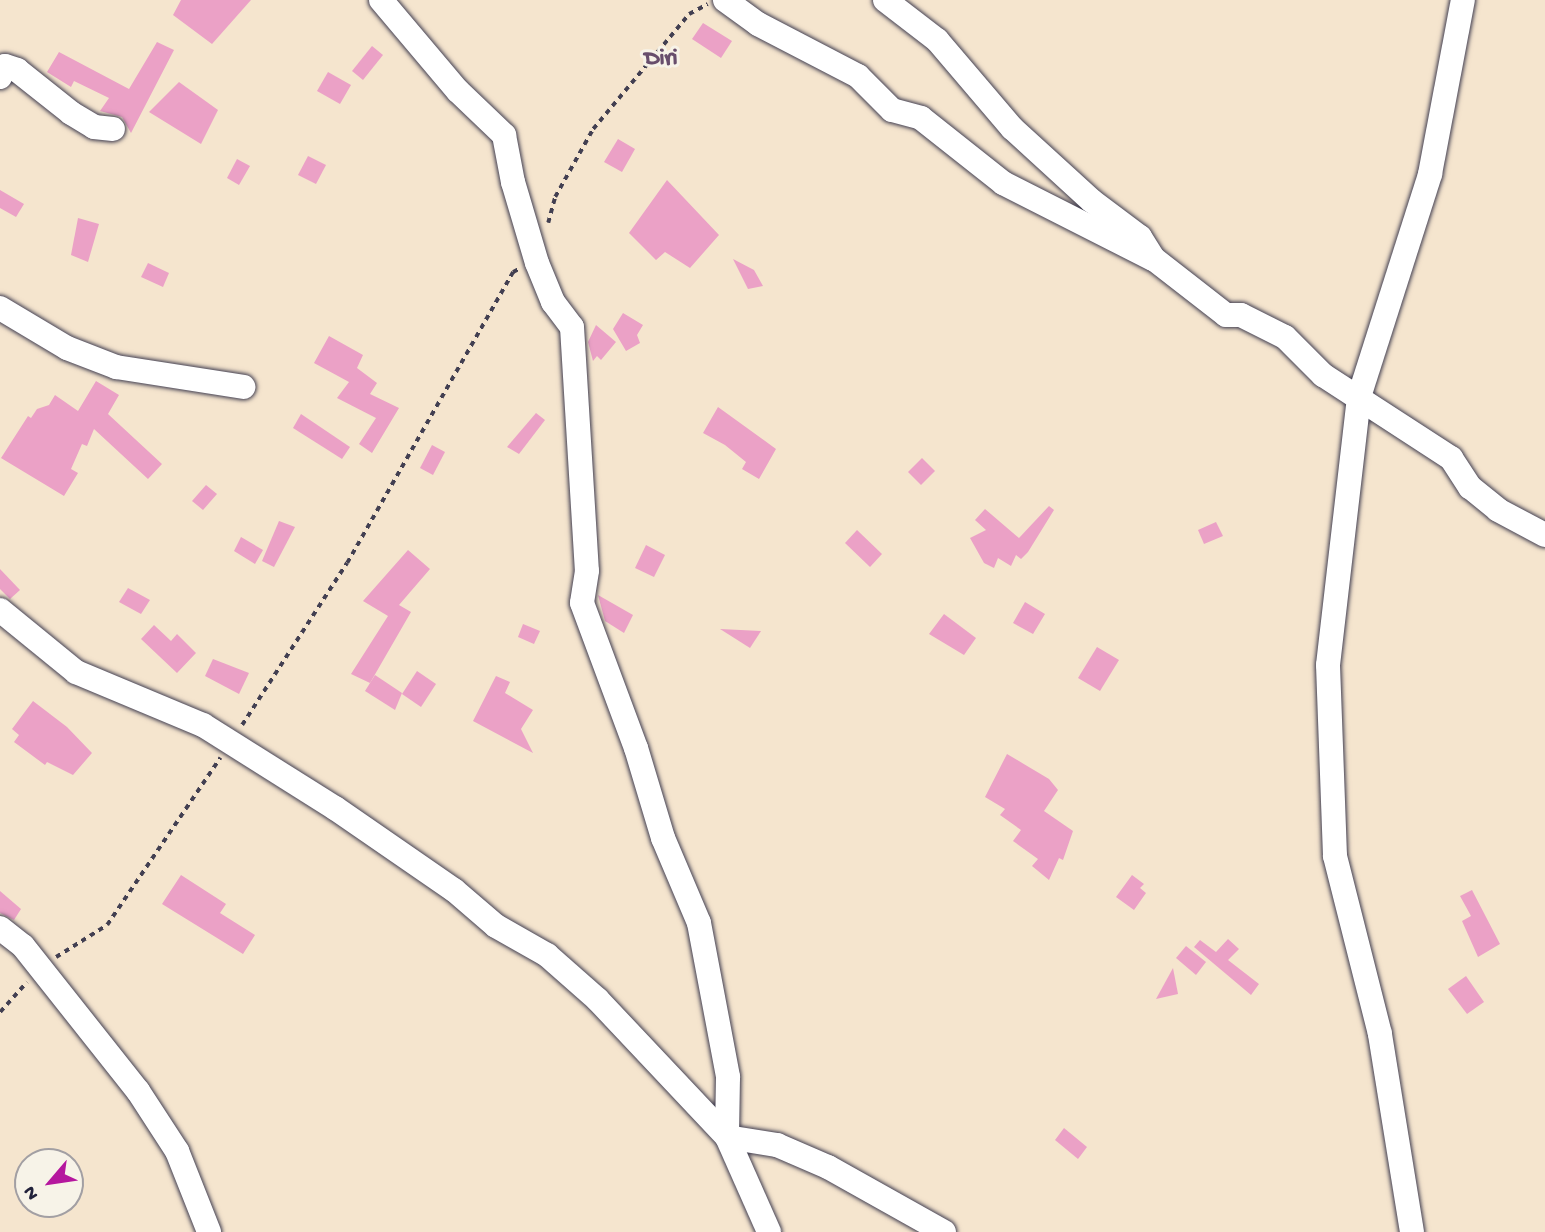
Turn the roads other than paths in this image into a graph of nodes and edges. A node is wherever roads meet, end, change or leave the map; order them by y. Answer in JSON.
{"nodes":[{"id":1,"x":381,"y":0,"type":"edge"},
{"id":2,"x":725,"y":0,"type":"edge"},
{"id":3,"x":884,"y":0,"type":"edge"},
{"id":4,"x":1464,"y":0,"type":"edge"},
{"id":5,"x":0,"y":77,"type":"edge"},
{"id":6,"x":113,"y":130,"type":"dead end"},
{"id":7,"x":1154,"y":259,"type":"junction"},
{"id":8,"x":0,"y":308,"type":"edge"},
{"id":9,"x":243,"y":387,"type":"dead end"},
{"id":10,"x":1359,"y":397,"type":"junction"},
{"id":11,"x":1545,"y":535,"type":"edge"},
{"id":12,"x":0,"y":610,"type":"edge"},
{"id":13,"x":0,"y":928,"type":"edge"},
{"id":14,"x":727,"y":1137,"type":"junction"},
{"id":15,"x":209,"y":1232,"type":"edge"},
{"id":16,"x":769,"y":1232,"type":"edge"},
{"id":17,"x":944,"y":1232,"type":"edge"},
{"id":18,"x":1412,"y":1232,"type":"edge"}],
"edges":[{"from":1,"to":14,"type":"street"},
{"from":2,"to":7,"type":"street"},
{"from":3,"to":7,"type":"street"},
{"from":4,"to":10,"type":"street"},
{"from":5,"to":6,"type":"street"},
{"from":7,"to":10,"type":"street"},
{"from":8,"to":9,"type":"street"},
{"from":10,"to":11,"type":"street"},
{"from":10,"to":18,"type":"street"},
{"from":12,"to":14,"type":"street"},
{"from":13,"to":15,"type":"street"},
{"from":14,"to":16,"type":"street"},
{"from":14,"to":17,"type":"street"}]}
